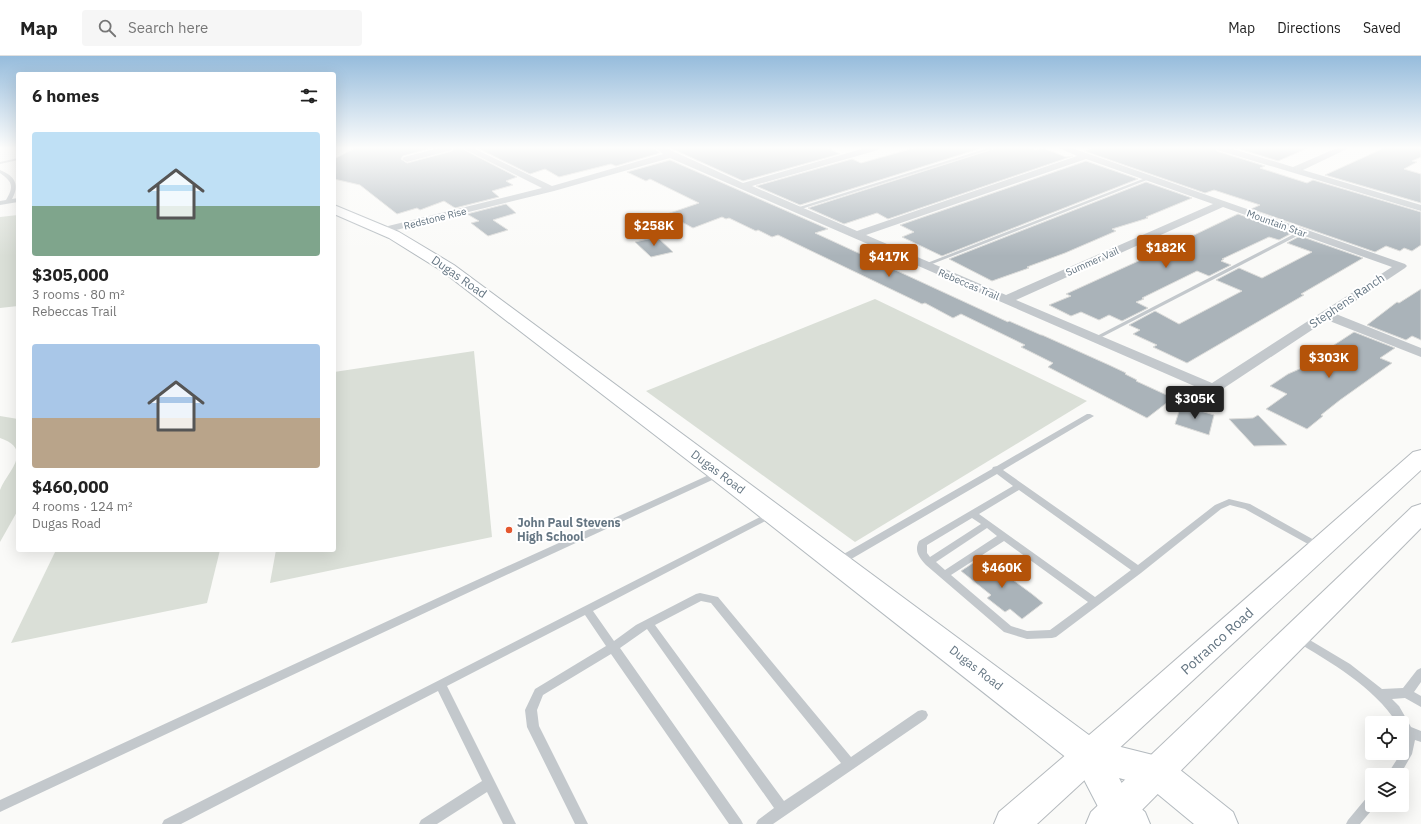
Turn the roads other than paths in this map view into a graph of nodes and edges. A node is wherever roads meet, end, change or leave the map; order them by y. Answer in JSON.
{"nodes":[{"id":1,"x":14,"y":184,"type":"edge"},
{"id":2,"x":540,"y":184,"type":"edge"},
{"id":3,"x":569,"y":184,"type":"edge"},
{"id":4,"x":737,"y":184,"type":"edge"},
{"id":5,"x":750,"y":184,"type":"edge"},
{"id":6,"x":877,"y":184,"type":"edge"},
{"id":7,"x":1005,"y":184,"type":"edge"},
{"id":8,"x":1135,"y":184,"type":"edge"},
{"id":9,"x":1167,"y":184,"type":"edge"},
{"id":10,"x":1340,"y":184,"type":"edge"},
{"id":11,"x":742,"y":186,"type":"junction"},
{"id":12,"x":551,"y":189,"type":"junction"},
{"id":13,"x":16,"y":200,"type":"edge"},
{"id":14,"x":8,"y":202,"type":"junction"},
{"id":15,"x":0,"y":203,"type":"edge"},
{"id":16,"x":1224,"y":203,"type":"junction"},
{"id":17,"x":1421,"y":208,"type":"edge"},
{"id":18,"x":796,"y":209,"type":"junction"},
{"id":19,"x":336,"y":210,"type":"edge"},
{"id":20,"x":384,"y":230,"type":"junction"},
{"id":21,"x":1302,"y":232,"type":"junction"},
{"id":22,"x":857,"y":235,"type":"junction"},
{"id":23,"x":925,"y":265,"type":"junction"},
{"id":24,"x":1401,"y":266,"type":"joint"},
{"id":25,"x":1005,"y":300,"type":"junction"},
{"id":26,"x":1326,"y":315,"type":"junction"},
{"id":27,"x":1096,"y":338,"type":"junction"},
{"id":28,"x":1421,"y":353,"type":"edge"},
{"id":29,"x":1213,"y":389,"type":"joint"},
{"id":30,"x":1090,"y":416,"type":"dead end"},
{"id":31,"x":1421,"y":457,"type":"edge"},
{"id":32,"x":996,"y":469,"type":"junction"},
{"id":33,"x":720,"y":473,"type":"junction"},
{"id":34,"x":1019,"y":486,"type":"junction"},
{"id":35,"x":972,"y":513,"type":"junction"},
{"id":36,"x":1421,"y":513,"type":"edge"},
{"id":37,"x":773,"y":514,"type":"junction"},
{"id":38,"x":988,"y":524,"type":"junction"},
{"id":39,"x":1004,"y":536,"type":"junction"},
{"id":40,"x":1321,"y":547,"type":"junction"},
{"id":41,"x":837,"y":562,"type":"junction"},
{"id":42,"x":929,"y":562,"type":"junction"},
{"id":43,"x":1138,"y":570,"type":"junction"},
{"id":44,"x":944,"y":575,"type":"junction"},
{"id":45,"x":1095,"y":602,"type":"junction"},
{"id":46,"x":586,"y":610,"type":"junction"},
{"id":47,"x":649,"y":624,"type":"junction"},
{"id":48,"x":1297,"y":636,"type":"junction"},
{"id":49,"x":613,"y":647,"type":"junction"},
{"id":50,"x":1421,"y":673,"type":"edge"},
{"id":51,"x":440,"y":684,"type":"junction"},
{"id":52,"x":1406,"y":693,"type":"junction"},
{"id":53,"x":1380,"y":694,"type":"junction"},
{"id":54,"x":1421,"y":702,"type":"edge"},
{"id":55,"x":922,"y":715,"type":"dead end"},
{"id":56,"x":1398,"y":716,"type":"edge"},
{"id":57,"x":1409,"y":731,"type":"edge"},
{"id":58,"x":1409,"y":736,"type":"edge"},
{"id":59,"x":1421,"y":736,"type":"edge"},
{"id":60,"x":1409,"y":748,"type":"edge"},
{"id":61,"x":1089,"y":755,"type":"junction"},
{"id":62,"x":849,"y":764,"type":"junction"},
{"id":63,"x":1157,"y":772,"type":"junction"},
{"id":64,"x":490,"y":783,"type":"junction"},
{"id":65,"x":0,"y":806,"type":"edge"},
{"id":66,"x":1365,"y":808,"type":"edge"},
{"id":67,"x":783,"y":810,"type":"junction"},
{"id":68,"x":1118,"y":820,"type":"edge"},
{"id":69,"x":168,"y":824,"type":"edge"},
{"id":70,"x":424,"y":824,"type":"edge"},
{"id":71,"x":510,"y":824,"type":"edge"},
{"id":72,"x":582,"y":824,"type":"edge"},
{"id":73,"x":737,"y":824,"type":"edge"},
{"id":74,"x":762,"y":824,"type":"edge"},
{"id":75,"x":1011,"y":824,"type":"edge"},
{"id":76,"x":1221,"y":824,"type":"edge"},
{"id":77,"x":1352,"y":824,"type":"edge"}],
"edges":[{"from":1,"to":14,"type":"lane"},
{"from":2,"to":12,"type":"street"},
{"from":3,"to":12,"type":"street","name":"Redstone Rise"},
{"from":4,"to":11,"type":"street","name":"Rebeccas Trail"},
{"from":5,"to":11,"type":"street"},
{"from":6,"to":18,"type":"lane"},
{"from":7,"to":22,"type":"street"},
{"from":8,"to":23,"type":"lane"},
{"from":9,"to":16,"type":"street","name":"Mountain Star"},
{"from":10,"to":17,"type":"street"},
{"from":11,"to":18,"type":"street","name":"Rebeccas Trail"},
{"from":12,"to":20,"type":"street","name":"Redstone Rise"},
{"from":13,"to":14,"type":"lane"},
{"from":14,"to":15,"type":"lane"},
{"from":16,"to":21,"type":"street","name":"Mountain Star"},
{"from":16,"to":25,"type":"street","name":"Summer Vail"},
{"from":18,"to":22,"type":"street","name":"Rebeccas Trail"},
{"from":19,"to":20,"type":"street","name":"Dugas Road"},
{"from":20,"to":33,"type":"street","name":"Dugas Road"},
{"from":21,"to":24,"type":"street","name":"Mountain Star"},
{"from":21,"to":27,"type":"lane"},
{"from":22,"to":23,"type":"street","name":"Rebeccas Trail"},
{"from":23,"to":25,"type":"street","name":"Rebeccas Trail"},
{"from":24,"to":26,"type":"street","name":"Stephens Ranch"},
{"from":25,"to":27,"type":"street","name":"Rebeccas Trail"},
{"from":26,"to":28,"type":"street"},
{"from":26,"to":29,"type":"street","name":"Stephens Ranch"},
{"from":27,"to":29,"type":"street","name":"Rebeccas Trail"},
{"from":30,"to":32,"type":"lane"},
{"from":31,"to":40,"type":"street","name":"Potranco Road"},
{"from":32,"to":34,"type":"lane"},
{"from":32,"to":41,"type":"lane"},
{"from":33,"to":37,"type":"street","name":"Dugas Road"},
{"from":33,"to":65,"type":"lane"},
{"from":34,"to":35,"type":"lane"},
{"from":34,"to":43,"type":"lane"},
{"from":35,"to":38,"type":"lane"},
{"from":35,"to":42,"type":"lane"},
{"from":36,"to":48,"type":"street"},
{"from":37,"to":41,"type":"street","name":"Dugas Road"},
{"from":37,"to":46,"type":"lane"},
{"from":38,"to":39,"type":"lane"},
{"from":38,"to":42,"type":"lane"},
{"from":39,"to":44,"type":"lane"},
{"from":39,"to":45,"type":"lane"},
{"from":40,"to":43,"type":"lane"},
{"from":40,"to":61,"type":"street","name":"Potranco Road"},
{"from":41,"to":61,"type":"street","name":"Dugas Road"},
{"from":42,"to":44,"type":"lane"},
{"from":43,"to":45,"type":"lane"},
{"from":44,"to":45,"type":"lane"},
{"from":46,"to":49,"type":"lane"},
{"from":46,"to":51,"type":"lane"},
{"from":47,"to":49,"type":"lane"},
{"from":47,"to":62,"type":"lane"},
{"from":47,"to":67,"type":"lane"},
{"from":48,"to":53,"type":"lane"},
{"from":48,"to":63,"type":"street"},
{"from":49,"to":72,"type":"lane"},
{"from":49,"to":73,"type":"lane"},
{"from":50,"to":52,"type":"lane"},
{"from":51,"to":64,"type":"lane"},
{"from":51,"to":69,"type":"lane"},
{"from":52,"to":53,"type":"lane"},
{"from":52,"to":54,"type":"lane"},
{"from":53,"to":56,"type":"lane"},
{"from":55,"to":62,"type":"lane"},
{"from":57,"to":59,"type":"lane"},
{"from":58,"to":60,"type":"lane"},
{"from":61,"to":63,"type":"street"},
{"from":61,"to":68,"type":"street"},
{"from":61,"to":75,"type":"street","name":"Potranco Road"},
{"from":62,"to":67,"type":"lane"},
{"from":63,"to":68,"type":"street"},
{"from":63,"to":76,"type":"street"},
{"from":64,"to":70,"type":"lane"},
{"from":64,"to":71,"type":"lane"},
{"from":66,"to":77,"type":"lane"},
{"from":67,"to":74,"type":"lane"}]}
